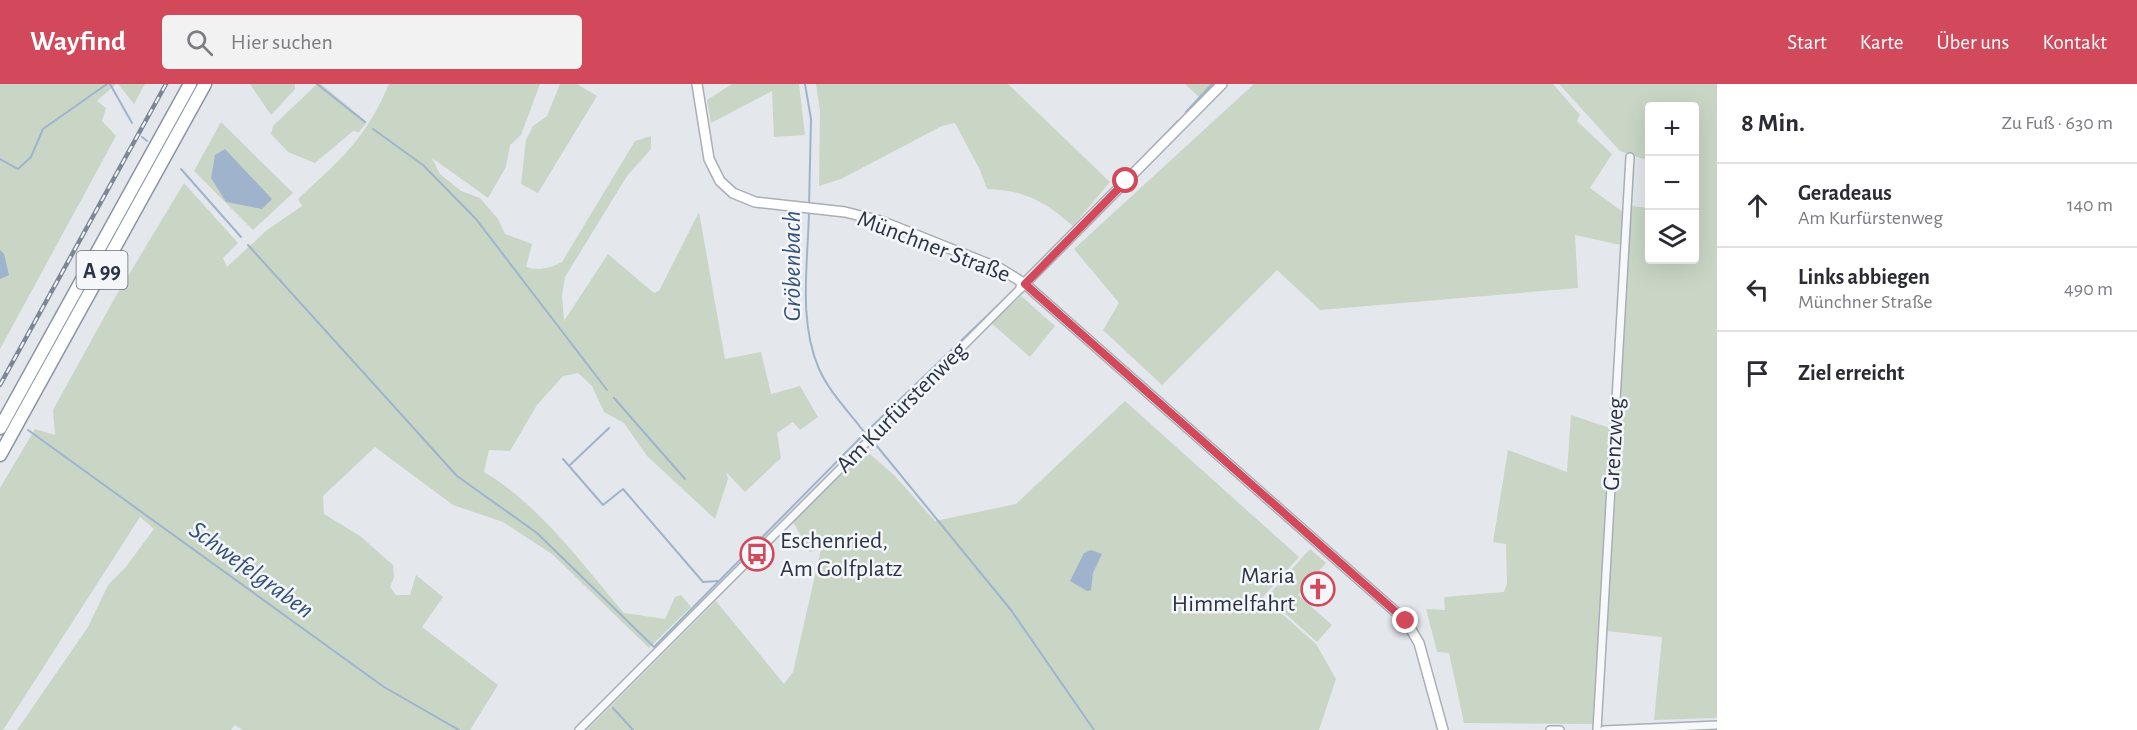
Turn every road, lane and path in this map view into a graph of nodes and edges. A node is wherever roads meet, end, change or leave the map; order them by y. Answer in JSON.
{"nodes":[{"id":1,"x":190,"y":84,"type":"edge"},
{"id":2,"x":205,"y":84,"type":"edge"},
{"id":3,"x":698,"y":84,"type":"edge"},
{"id":4,"x":1222,"y":84,"type":"edge"},
{"id":5,"x":1630,"y":157,"type":"dead end"},
{"id":6,"x":1023,"y":286,"type":"junction"},
{"id":7,"x":0,"y":428,"type":"edge"},
{"id":8,"x":0,"y":455,"type":"edge"},
{"id":9,"x":1717,"y":725,"type":"edge"},
{"id":10,"x":579,"y":730,"type":"edge"},
{"id":11,"x":1443,"y":730,"type":"edge"},
{"id":12,"x":1550,"y":730,"type":"edge"},
{"id":13,"x":1560,"y":730,"type":"edge"},
{"id":14,"x":1597,"y":730,"type":"edge"},
{"id":15,"x":1604,"y":730,"type":"edge"}],
"edges":[{"from":1,"to":7,"type":"highway","number":"A 99"},
{"from":2,"to":8,"type":"highway","number":"A 99"},
{"from":3,"to":6,"type":"street","name":"Münchner Straße"},
{"from":4,"to":6,"type":"street","name":"Am Kurfürstenweg"},
{"from":5,"to":14,"type":"street","name":"Grenzweg"},
{"from":6,"to":10,"type":"street","name":"Am Kurfürstenweg"},
{"from":6,"to":11,"type":"street","name":"Münchner Straße"},
{"from":9,"to":15,"type":"street"},
{"from":12,"to":13,"type":"street"}]}
